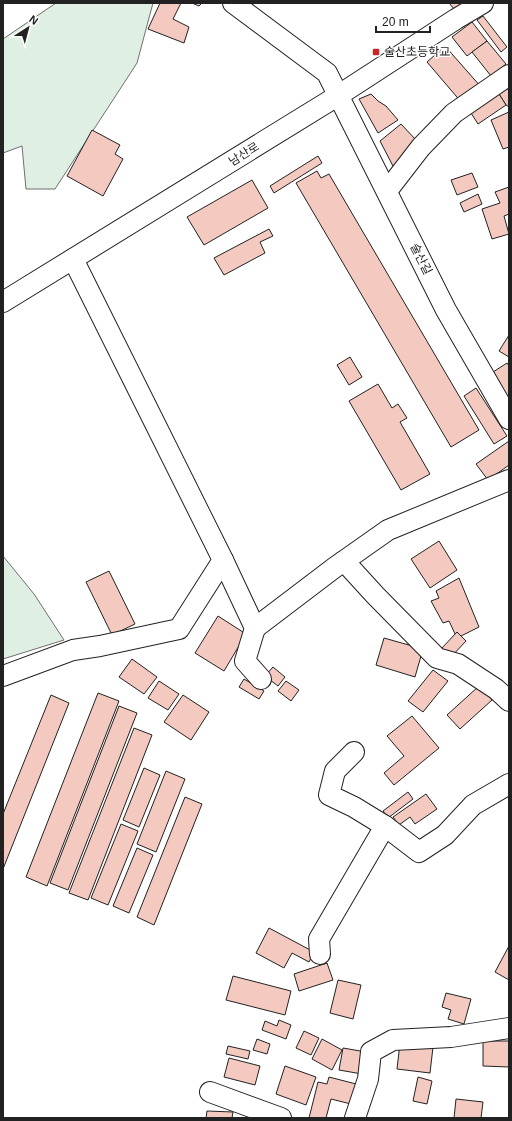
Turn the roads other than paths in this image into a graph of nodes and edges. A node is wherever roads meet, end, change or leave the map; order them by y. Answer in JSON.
{"nodes":[{"id":1,"x":234,"y":3,"type":"edge"},
{"id":2,"x":483,"y":3,"type":"edge"},
{"id":3,"x":509,"y":74,"type":"edge"},
{"id":4,"x":339,"y":95,"type":"junction"},
{"id":5,"x":387,"y":191,"type":"junction"},
{"id":6,"x":73,"y":259,"type":"junction"},
{"id":7,"x":3,"y":302,"type":"edge"},
{"id":8,"x":509,"y":418,"type":"edge"},
{"id":9,"x":509,"y":480,"type":"edge"},
{"id":10,"x":223,"y":560,"type":"junction"},
{"id":11,"x":344,"y":561,"type":"junction"},
{"id":12,"x":255,"y":628,"type":"junction"},
{"id":13,"x":3,"y":676,"type":"edge"},
{"id":14,"x":262,"y":679,"type":"dead end"},
{"id":15,"x":509,"y":701,"type":"edge"},
{"id":16,"x":354,"y":752,"type":"dead end"},
{"id":17,"x":509,"y":784,"type":"edge"},
{"id":18,"x":385,"y":826,"type":"junction"},
{"id":19,"x":320,"y":954,"type":"dead end"},
{"id":20,"x":509,"y":1028,"type":"edge"},
{"id":21,"x":210,"y":1092,"type":"dead end"},
{"id":22,"x":281,"y":1118,"type":"edge"},
{"id":23,"x":355,"y":1118,"type":"edge"}],
"edges":[{"from":1,"to":4,"type":"street","name":"술산길"},
{"from":2,"to":4,"type":"street","name":"남산로"},
{"from":3,"to":5,"type":"street"},
{"from":4,"to":5,"type":"street","name":"술산길"},
{"from":4,"to":6,"type":"street","name":"남산로"},
{"from":5,"to":8,"type":"street","name":"술산길"},
{"from":6,"to":7,"type":"street","name":"남산로"},
{"from":6,"to":10,"type":"street"},
{"from":9,"to":11,"type":"street"},
{"from":10,"to":12,"type":"street"},
{"from":10,"to":13,"type":"street"},
{"from":11,"to":12,"type":"street"},
{"from":11,"to":15,"type":"street"},
{"from":12,"to":14,"type":"street"},
{"from":16,"to":18,"type":"street"},
{"from":17,"to":18,"type":"street"},
{"from":18,"to":19,"type":"street"},
{"from":20,"to":23,"type":"street"},
{"from":21,"to":22,"type":"street"}]}
